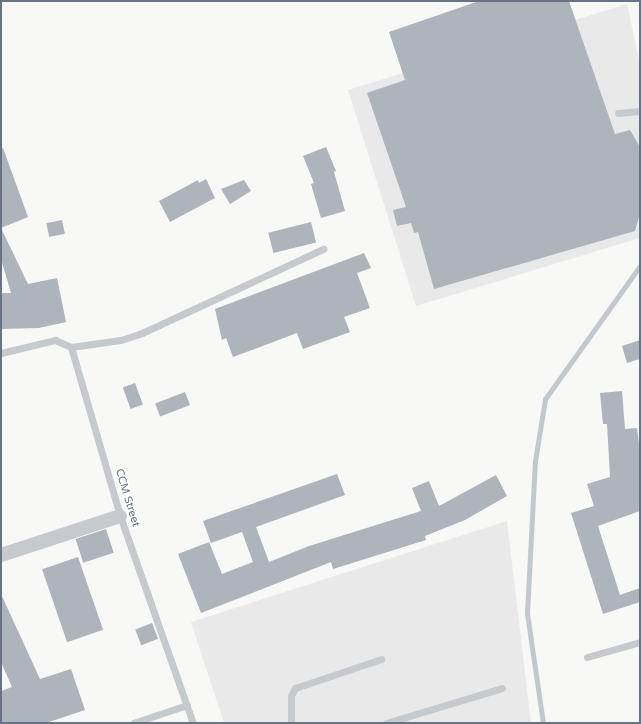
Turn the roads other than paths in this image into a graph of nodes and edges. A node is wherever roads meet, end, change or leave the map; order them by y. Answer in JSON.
{"nodes":[{"id":1,"x":640,"y":110,"type":"edge"},
{"id":2,"x":618,"y":113,"type":"dead end"},
{"id":3,"x":323,"y":249,"type":"dead end"},
{"id":4,"x":71,"y":347,"type":"junction"},
{"id":5,"x":1,"y":353,"type":"edge"},
{"id":6,"x":120,"y":516,"type":"junction"},
{"id":7,"x":1,"y":555,"type":"edge"},
{"id":8,"x":640,"y":642,"type":"edge"},
{"id":9,"x":587,"y":658,"type":"dead end"},
{"id":10,"x":381,"y":659,"type":"dead end"},
{"id":11,"x":502,"y":688,"type":"dead end"},
{"id":12,"x":187,"y":706,"type":"junction"},
{"id":13,"x":133,"y":723,"type":"edge"},
{"id":14,"x":193,"y":723,"type":"edge"},
{"id":15,"x":291,"y":723,"type":"edge"},
{"id":16,"x":386,"y":723,"type":"edge"}],
"edges":[{"from":1,"to":2,"type":"lane"},
{"from":3,"to":4,"type":"lane"},
{"from":4,"to":5,"type":"lane"},
{"from":4,"to":6,"type":"lane","name":"CCM Street"},
{"from":6,"to":7,"type":"street"},
{"from":6,"to":12,"type":"lane","name":"CCM Street"},
{"from":8,"to":9,"type":"lane"},
{"from":10,"to":15,"type":"lane"},
{"from":11,"to":16,"type":"lane"},
{"from":12,"to":13,"type":"lane"},
{"from":12,"to":14,"type":"lane","name":"CCM Street"}]}
